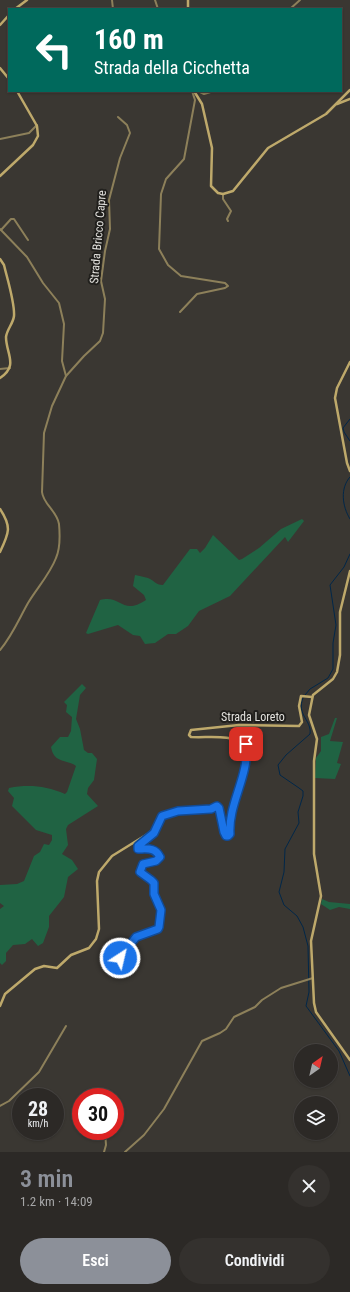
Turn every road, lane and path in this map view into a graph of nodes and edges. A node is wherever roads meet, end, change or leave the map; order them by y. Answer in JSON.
{"nodes":[{"id":1,"x":27,"y":0,"type":"edge"},
{"id":2,"x":300,"y":0,"type":"edge"},
{"id":3,"x":16,"y":8,"type":"edge"},
{"id":4,"x":291,"y":8,"type":"edge"},
{"id":5,"x":8,"y":16,"type":"edge"},
{"id":6,"x":0,"y":26,"type":"edge"},
{"id":7,"x":0,"y":68,"type":"edge"},
{"id":8,"x":8,"y":78,"type":"edge"},
{"id":9,"x":350,"y":90,"type":"edge"},
{"id":10,"x":18,"y":92,"type":"edge"},
{"id":11,"x":193,"y":92,"type":"edge"},
{"id":12,"x":194,"y":92,"type":"edge"},
{"id":13,"x":200,"y":92,"type":"edge"},
{"id":14,"x":211,"y":92,"type":"edge"},
{"id":15,"x":350,"y":99,"type":"edge"},
{"id":16,"x":337,"y":104,"type":"junction"},
{"id":17,"x":118,"y":117,"type":"dead end"},
{"id":18,"x":37,"y":125,"type":"junction"},
{"id":19,"x":0,"y":139,"type":"edge"},
{"id":20,"x":0,"y":176,"type":"edge"},
{"id":21,"x":222,"y":194,"type":"junction"},
{"id":22,"x":228,"y":221,"type":"dead end"},
{"id":23,"x":1,"y":229,"type":"edge"},
{"id":24,"x":28,"y":240,"type":"dead end"},
{"id":25,"x":0,"y":259,"type":"edge"},
{"id":26,"x":180,"y":312,"type":"dead end"},
{"id":27,"x":350,"y":362,"type":"edge"},
{"id":28,"x":10,"y":368,"type":"junction"},
{"id":29,"x":0,"y":369,"type":"edge"},
{"id":30,"x":66,"y":376,"type":"junction"},
{"id":31,"x":0,"y":378,"type":"edge"},
{"id":32,"x":350,"y":471,"type":"edge"},
{"id":33,"x":0,"y":509,"type":"edge"},
{"id":34,"x":0,"y":552,"type":"edge"},
{"id":35,"x":350,"y":571,"type":"edge"},
{"id":36,"x":0,"y":650,"type":"edge"},
{"id":37,"x":312,"y":697,"type":"junction"},
{"id":38,"x":154,"y":830,"type":"junction"},
{"id":39,"x":120,"y":958,"type":"dead end"},
{"id":40,"x":312,"y":979,"type":"junction"},
{"id":41,"x":0,"y":1006,"type":"edge"},
{"id":42,"x":66,"y":1026,"type":"dead end"},
{"id":43,"x":350,"y":1060,"type":"edge"},
{"id":44,"x":0,"y":1106,"type":"edge"},
{"id":45,"x":106,"y":1140,"type":"edge"},
{"id":46,"x":104,"y":1152,"type":"edge"},
{"id":47,"x":125,"y":1152,"type":"edge"}],
"edges":[{"from":1,"to":3,"type":"street"},
{"from":2,"to":4,"type":"street"},
{"from":5,"to":6,"type":"street"},
{"from":7,"to":8,"type":"street"},
{"from":9,"to":16,"type":"street"},
{"from":10,"to":18,"type":"street"},
{"from":11,"to":26,"type":"street"},
{"from":12,"to":21,"type":"street"},
{"from":13,"to":14,"type":"street"},
{"from":15,"to":16,"type":"street"},
{"from":16,"to":21,"type":"street"},
{"from":17,"to":30,"type":"street","name":"Strada Bricco Capre"},
{"from":18,"to":19,"type":"street"},
{"from":18,"to":20,"type":"street"},
{"from":21,"to":22,"type":"street"},
{"from":23,"to":24,"type":"street"},
{"from":23,"to":30,"type":"street"},
{"from":25,"to":28,"type":"street"},
{"from":27,"to":32,"type":"street"},
{"from":28,"to":29,"type":"street"},
{"from":28,"to":31,"type":"street"},
{"from":30,"to":36,"type":"street"},
{"from":33,"to":34,"type":"street"},
{"from":35,"to":37,"type":"street"},
{"from":37,"to":38,"type":"street","name":"Strada Loreto"},
{"from":37,"to":40,"type":"street"},
{"from":38,"to":39,"type":"street"},
{"from":38,"to":41,"type":"street","name":"Strada Loreto"},
{"from":40,"to":43,"type":"street"},
{"from":40,"to":47,"type":"street"},
{"from":42,"to":44,"type":"street"},
{"from":45,"to":46,"type":"street"}]}
